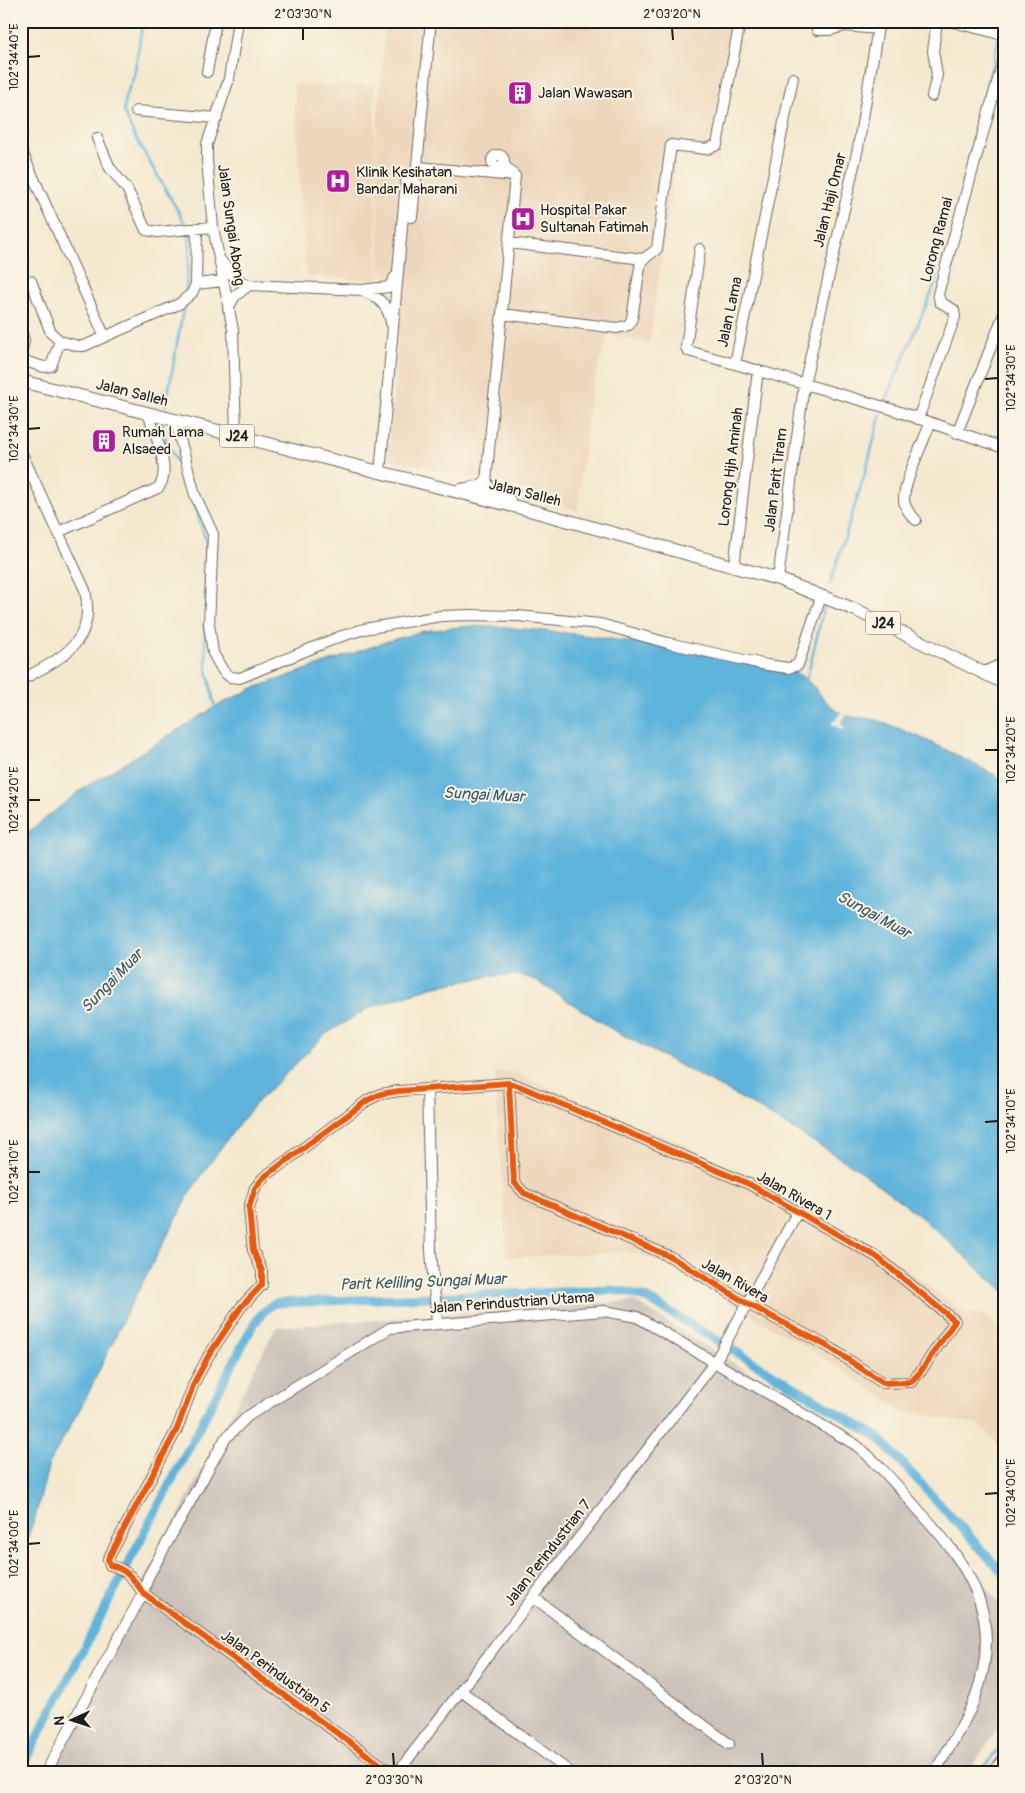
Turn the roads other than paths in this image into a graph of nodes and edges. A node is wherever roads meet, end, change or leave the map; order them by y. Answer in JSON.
{"nodes":[{"id":1,"x":216,"y":21,"type":"edge"},
{"id":2,"x":238,"y":21,"type":"edge"},
{"id":3,"x":431,"y":21,"type":"edge"},
{"id":4,"x":740,"y":21,"type":"edge"},
{"id":5,"x":937,"y":21,"type":"edge"},
{"id":6,"x":949,"y":21,"type":"edge"},
{"id":7,"x":997,"y":21,"type":"edge"},
{"id":8,"x":878,"y":25,"type":"edge"},
{"id":9,"x":817,"y":30,"type":"dead end"},
{"id":10,"x":999,"y":34,"type":"edge"},
{"id":11,"x":1004,"y":58,"type":"edge"},
{"id":12,"x":207,"y":72,"type":"dead end"},
{"id":13,"x":793,"y":78,"type":"dead end"},
{"id":14,"x":999,"y":88,"type":"edge"},
{"id":15,"x":932,"y":96,"type":"dead end"},
{"id":16,"x":136,"y":111,"type":"dead end"},
{"id":17,"x":217,"y":118,"type":"junction"},
{"id":18,"x":97,"y":138,"type":"dead end"},
{"id":19,"x":21,"y":150,"type":"edge"},
{"id":20,"x":418,"y":167,"type":"junction"},
{"id":21,"x":213,"y":227,"type":"junction"},
{"id":22,"x":197,"y":228,"type":"junction"},
{"id":23,"x":509,"y":243,"type":"junction"},
{"id":24,"x":700,"y":249,"type":"dead end"},
{"id":25,"x":218,"y":256,"type":"junction"},
{"id":26,"x":644,"y":259,"type":"junction"},
{"id":27,"x":398,"y":272,"type":"junction"},
{"id":28,"x":30,"y":281,"type":"dead end"},
{"id":29,"x":223,"y":281,"type":"junction"},
{"id":30,"x":196,"y":284,"type":"junction"},
{"id":31,"x":249,"y":285,"type":"junction"},
{"id":32,"x":362,"y":290,"type":"junction"},
{"id":33,"x":228,"y":309,"type":"junction"},
{"id":34,"x":502,"y":314,"type":"junction"},
{"id":35,"x":1004,"y":314,"type":"edge"},
{"id":36,"x":21,"y":330,"type":"edge"},
{"id":37,"x":392,"y":331,"type":"junction"},
{"id":38,"x":105,"y":337,"type":"junction"},
{"id":39,"x":60,"y":341,"type":"junction"},
{"id":40,"x":21,"y":354,"type":"edge"},
{"id":41,"x":21,"y":360,"type":"edge"},
{"id":42,"x":735,"y":364,"type":"junction"},
{"id":43,"x":758,"y":370,"type":"junction"},
{"id":44,"x":21,"y":381,"type":"edge"},
{"id":45,"x":804,"y":385,"type":"junction"},
{"id":46,"x":148,"y":413,"type":"junction"},
{"id":47,"x":918,"y":419,"type":"junction"},
{"id":48,"x":174,"y":420,"type":"junction"},
{"id":49,"x":930,"y":424,"type":"junction"},
{"id":50,"x":957,"y":433,"type":"junction"},
{"id":51,"x":236,"y":436,"type":"junction"},
{"id":52,"x":1004,"y":448,"type":"edge"},
{"id":53,"x":21,"y":452,"type":"edge"},
{"id":54,"x":380,"y":473,"type":"junction"},
{"id":55,"x":486,"y":482,"type":"junction"},
{"id":56,"x":453,"y":491,"type":"junction"},
{"id":57,"x":525,"y":509,"type":"junction"},
{"id":58,"x":916,"y":520,"type":"dead end"},
{"id":59,"x":58,"y":532,"type":"junction"},
{"id":60,"x":734,"y":567,"type":"junction"},
{"id":61,"x":778,"y":579,"type":"junction"},
{"id":62,"x":821,"y":597,"type":"junction"},
{"id":63,"x":1004,"y":663,"type":"edge"},
{"id":64,"x":984,"y":672,"type":"junction"},
{"id":65,"x":21,"y":680,"type":"edge"},
{"id":66,"x":1004,"y":683,"type":"edge"},
{"id":67,"x":509,"y":1084,"type":"junction"},
{"id":68,"x":427,"y":1089,"type":"junction"},
{"id":69,"x":798,"y":1213,"type":"junction"},
{"id":70,"x":748,"y":1304,"type":"junction"},
{"id":71,"x":437,"y":1323,"type":"junction"},
{"id":72,"x":930,"y":1356,"type":"joint"},
{"id":73,"x":715,"y":1362,"type":"junction"},
{"id":74,"x":143,"y":1593,"type":"junction"},
{"id":75,"x":533,"y":1597,"type":"junction"},
{"id":76,"x":461,"y":1691,"type":"junction"},
{"id":77,"x":729,"y":1744,"type":"dead end"},
{"id":78,"x":1004,"y":1760,"type":"edge"},
{"id":79,"x":46,"y":1772,"type":"edge"},
{"id":80,"x":391,"y":1772,"type":"edge"},
{"id":81,"x":398,"y":1772,"type":"edge"},
{"id":82,"x":570,"y":1772,"type":"edge"},
{"id":83,"x":934,"y":1772,"type":"edge"},
{"id":84,"x":994,"y":1772,"type":"edge"}],
"edges":[{"from":1,"to":12,"type":"street"},
{"from":2,"to":17,"type":"street","name":"Jalan Sungai Abong"},
{"from":3,"to":20,"type":"street"},
{"from":4,"to":26,"type":"street"},
{"from":5,"to":15,"type":"street"},
{"from":6,"to":10,"type":"street"},
{"from":7,"to":10,"type":"street"},
{"from":8,"to":9,"type":"street"},
{"from":8,"to":45,"type":"street","name":"Jalan Haji Omar"},
{"from":11,"to":14,"type":"street","name":"Lorong Ramai"},
{"from":13,"to":42,"type":"street","name":"Jalan Lama"},
{"from":14,"to":47,"type":"street","name":"Lorong Ramai"},
{"from":16,"to":17,"type":"street"},
{"from":17,"to":21,"type":"street","name":"Jalan Sungai Abong"},
{"from":18,"to":22,"type":"street"},
{"from":19,"to":38,"type":"street"},
{"from":20,"to":23,"type":"street"},
{"from":20,"to":27,"type":"street"},
{"from":21,"to":22,"type":"street"},
{"from":21,"to":25,"type":"street","name":"Jalan Sungai Abong"},
{"from":22,"to":30,"type":"street"},
{"from":23,"to":26,"type":"street"},
{"from":23,"to":34,"type":"street"},
{"from":24,"to":42,"type":"street"},
{"from":25,"to":29,"type":"street","name":"Jalan Sungai Abong"},
{"from":25,"to":31,"type":"street"},
{"from":26,"to":34,"type":"street"},
{"from":27,"to":32,"type":"street","name":"Jalan Sungai Abong"},
{"from":27,"to":37,"type":"street"},
{"from":28,"to":39,"type":"street"},
{"from":29,"to":30,"type":"street"},
{"from":29,"to":33,"type":"street","name":"Jalan Sungai Abong"},
{"from":30,"to":38,"type":"street"},
{"from":31,"to":32,"type":"street","name":"Jalan Sungai Abong"},
{"from":31,"to":33,"type":"street"},
{"from":32,"to":37,"type":"street"},
{"from":33,"to":51,"type":"street","name":"Jalan Sungai Abong"},
{"from":34,"to":55,"type":"street"},
{"from":35,"to":50,"type":"street"},
{"from":36,"to":40,"type":"street"},
{"from":37,"to":54,"type":"street"},
{"from":38,"to":39,"type":"street"},
{"from":39,"to":41,"type":"street"},
{"from":42,"to":43,"type":"street","name":"Jalan Lama"},
{"from":43,"to":45,"type":"street","name":"Jalan Lama"},
{"from":43,"to":60,"type":"street","name":"Lorong Hjh Aminah"},
{"from":44,"to":46,"type":"main road","name":"Jalan Salleh","number":"J24"},
{"from":45,"to":47,"type":"street","name":"Jalan Lama"},
{"from":45,"to":61,"type":"street","name":"Jalan Parit Tiram"},
{"from":46,"to":48,"type":"main road","name":"Jalan Salleh","number":"J24"},
{"from":46,"to":59,"type":"street"},
{"from":47,"to":49,"type":"street","name":"Jalan Lama"},
{"from":48,"to":51,"type":"main road","name":"Jalan Salleh","number":"J24"},
{"from":48,"to":62,"type":"street"},
{"from":49,"to":50,"type":"street","name":"Jalan Lama"},
{"from":49,"to":58,"type":"street"},
{"from":50,"to":52,"type":"street","name":"Jalan Lama"},
{"from":51,"to":54,"type":"main road","name":"Jalan Salleh","number":"J24"},
{"from":53,"to":59,"type":"street"},
{"from":54,"to":56,"type":"main road","name":"Jalan Salleh","number":"J24"},
{"from":55,"to":56,"type":"main road"},
{"from":55,"to":57,"type":"main road"},
{"from":56,"to":57,"type":"main road","name":"Jalan Salleh","number":"J24"},
{"from":57,"to":60,"type":"main road","name":"Jalan Salleh","number":"J24"},
{"from":59,"to":65,"type":"street"},
{"from":60,"to":61,"type":"main road","name":"Jalan Salleh","number":"J24"},
{"from":61,"to":62,"type":"main road","name":"Jalan Salleh","number":"J24"},
{"from":62,"to":64,"type":"main road","name":"Jalan Salleh","number":"J24"},
{"from":63,"to":64,"type":"street"},
{"from":64,"to":66,"type":"main road","name":"Jalan Salleh","number":"J24"},
{"from":67,"to":68,"type":"street"},
{"from":67,"to":69,"type":"street","name":"Jalan Rivera 1"},
{"from":67,"to":70,"type":"street","name":"Jalan Rivera"},
{"from":68,"to":71,"type":"street"},
{"from":68,"to":74,"type":"street","name":"Jalan Perindustrian 5"},
{"from":69,"to":70,"type":"street","name":"Jalan Perindustrian 7"},
{"from":69,"to":72,"type":"street","name":"Jalan Rivera 1"},
{"from":70,"to":72,"type":"street","name":"Jalan Rivera"},
{"from":70,"to":73,"type":"street","name":"Jalan Perindustrian 7"},
{"from":71,"to":73,"type":"street","name":"Jalan Perindustrian Utama"},
{"from":71,"to":74,"type":"street","name":"Jalan Perindustrian Utama"},
{"from":73,"to":75,"type":"street","name":"Jalan Perindustrian 7"},
{"from":73,"to":83,"type":"street","name":"Jalan Perindustrian Utama"},
{"from":74,"to":79,"type":"street","name":"Jalan Perindustrian Utama"},
{"from":74,"to":80,"type":"street","name":"Jalan Perindustrian 5"},
{"from":75,"to":76,"type":"street","name":"Jalan Perindustrian 7"},
{"from":75,"to":77,"type":"street"},
{"from":76,"to":81,"type":"street","name":"Jalan Perindustrian 7"},
{"from":76,"to":82,"type":"street"},
{"from":78,"to":84,"type":"main road"}]}
